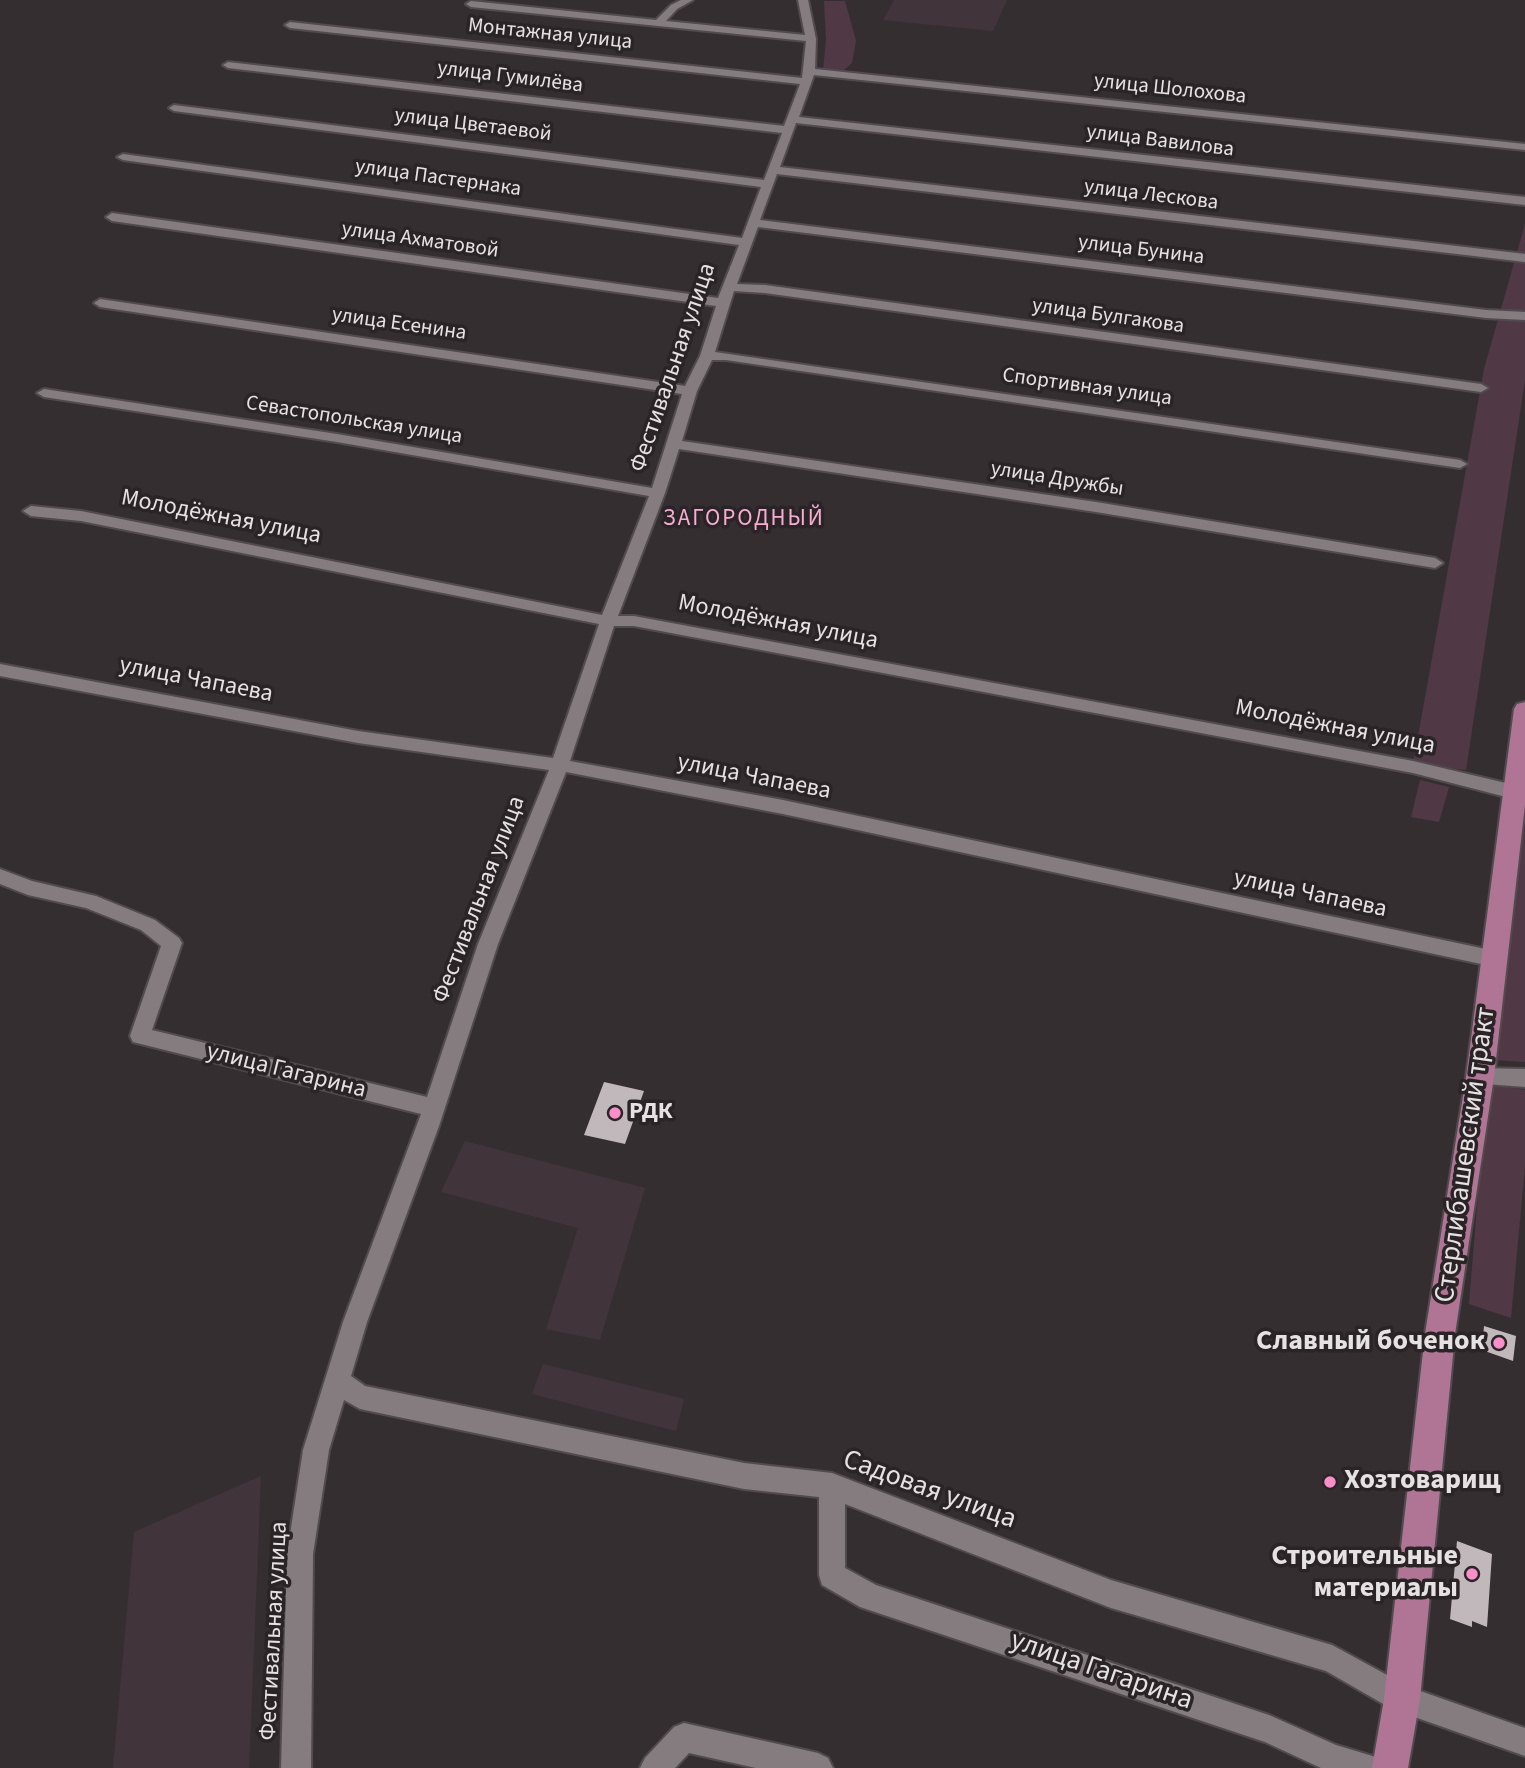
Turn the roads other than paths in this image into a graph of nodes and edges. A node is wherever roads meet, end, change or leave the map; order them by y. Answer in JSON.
{"nodes":[{"id":1,"x":688,"y":0,"type":"edge"},
{"id":2,"x":803,"y":0,"type":"edge"},
{"id":3,"x":471,"y":4,"type":"dead end"},
{"id":4,"x":658,"y":24,"type":"junction"},
{"id":5,"x":290,"y":25,"type":"dead end"},
{"id":6,"x":811,"y":39,"type":"junction"},
{"id":7,"x":228,"y":65,"type":"dead end"},
{"id":8,"x":808,"y":77,"type":"junction"},
{"id":9,"x":174,"y":108,"type":"dead end"},
{"id":10,"x":789,"y":124,"type":"junction"},
{"id":11,"x":1525,"y":147,"type":"edge"},
{"id":12,"x":123,"y":157,"type":"dead end"},
{"id":13,"x":771,"y":177,"type":"junction"},
{"id":14,"x":1525,"y":201,"type":"edge"},
{"id":15,"x":112,"y":217,"type":"dead end"},
{"id":16,"x":750,"y":233,"type":"junction"},
{"id":17,"x":1525,"y":258,"type":"edge"},
{"id":18,"x":726,"y":295,"type":"junction"},
{"id":19,"x":100,"y":303,"type":"dead end"},
{"id":20,"x":1525,"y":316,"type":"edge"},
{"id":21,"x":707,"y":356,"type":"junction"},
{"id":22,"x":1480,"y":388,"type":"dead end"},
{"id":23,"x":690,"y":391,"type":"junction"},
{"id":24,"x":44,"y":393,"type":"dead end"},
{"id":25,"x":672,"y":444,"type":"junction"},
{"id":26,"x":1460,"y":464,"type":"dead end"},
{"id":27,"x":658,"y":493,"type":"junction"},
{"id":28,"x":31,"y":511,"type":"dead end"},
{"id":29,"x":1435,"y":563,"type":"dead end"},
{"id":30,"x":608,"y":621,"type":"junction"},
{"id":31,"x":0,"y":670,"type":"edge"},
{"id":32,"x":1525,"y":709,"type":"edge"},
{"id":33,"x":1522,"y":761,"type":"edge"},
{"id":34,"x":560,"y":765,"type":"junction"},
{"id":35,"x":1514,"y":792,"type":"junction"},
{"id":36,"x":0,"y":876,"type":"edge"},
{"id":37,"x":1495,"y":959,"type":"junction"},
{"id":38,"x":1480,"y":1077,"type":"junction"},
{"id":39,"x":1525,"y":1079,"type":"edge"},
{"id":40,"x":433,"y":1108,"type":"junction"},
{"id":41,"x":336,"y":1380,"type":"junction"},
{"id":42,"x":832,"y":1486,"type":"junction"},
{"id":43,"x":1402,"y":1699,"type":"junction"},
{"id":44,"x":1525,"y":1742,"type":"edge"},
{"id":45,"x":296,"y":1768,"type":"edge"},
{"id":46,"x":655,"y":1768,"type":"edge"},
{"id":47,"x":818,"y":1768,"type":"edge"},
{"id":48,"x":1369,"y":1768,"type":"edge"},
{"id":49,"x":1390,"y":1768,"type":"edge"}],
"edges":[{"from":1,"to":4,"type":"street"},
{"from":2,"to":6,"type":"street"},
{"from":3,"to":4,"type":"street"},
{"from":4,"to":6,"type":"street"},
{"from":5,"to":8,"type":"street","name":"Монтажная улица"},
{"from":6,"to":8,"type":"street"},
{"from":7,"to":10,"type":"street","name":"улица Гумилёва"},
{"from":8,"to":10,"type":"street","name":"Фестивальная улица"},
{"from":8,"to":11,"type":"street","name":"улица Шолохова"},
{"from":9,"to":13,"type":"street","name":"улица Цветаевой"},
{"from":10,"to":13,"type":"street","name":"Фестивальная улица"},
{"from":10,"to":14,"type":"street","name":"улица Вавилова"},
{"from":12,"to":16,"type":"street","name":"улица Пастернака"},
{"from":13,"to":16,"type":"street","name":"Фестивальная улица"},
{"from":13,"to":17,"type":"street","name":"улица Лескова"},
{"from":15,"to":18,"type":"street","name":"улица Ахматовой"},
{"from":16,"to":18,"type":"street","name":"Фестивальная улица"},
{"from":16,"to":20,"type":"street","name":"улица Бунина"},
{"from":18,"to":21,"type":"street","name":"Фестивальная улица"},
{"from":18,"to":22,"type":"street","name":"улица Булгакова"},
{"from":19,"to":23,"type":"street","name":"улица Есенина"},
{"from":21,"to":23,"type":"street","name":"Фестивальная улица"},
{"from":21,"to":26,"type":"street","name":"Спортивная улица"},
{"from":23,"to":25,"type":"street","name":"Фестивальная улица"},
{"from":24,"to":27,"type":"street","name":"Севастопольская улица"},
{"from":25,"to":27,"type":"street","name":"Фестивальная улица"},
{"from":25,"to":29,"type":"street","name":"улица Дружбы"},
{"from":27,"to":30,"type":"street","name":"Фестивальная улица"},
{"from":28,"to":30,"type":"street","name":"Молодёжная улица"},
{"from":30,"to":34,"type":"street","name":"Фестивальная улица"},
{"from":30,"to":35,"type":"street","name":"Молодёжная улица"},
{"from":31,"to":34,"type":"street","name":"улица Чапаева"},
{"from":32,"to":33,"type":"main road","name":"Стерлибашевский тракт"},
{"from":33,"to":35,"type":"main road","name":"Стерлибашевский тракт"},
{"from":34,"to":37,"type":"street","name":"улица Чапаева"},
{"from":34,"to":40,"type":"street","name":"Фестивальная улица"},
{"from":35,"to":37,"type":"main road","name":"Стерлибашевский тракт"},
{"from":36,"to":40,"type":"street","name":"улица Гагарина"},
{"from":37,"to":38,"type":"main road","name":"Стерлибашевский тракт"},
{"from":38,"to":39,"type":"street"},
{"from":38,"to":43,"type":"main road","name":"Стерлибашевский тракт"},
{"from":40,"to":41,"type":"street","name":"Фестивальная улица"},
{"from":41,"to":42,"type":"street","name":"Садовая улица"},
{"from":41,"to":45,"type":"street","name":"Фестивальная улица"},
{"from":42,"to":43,"type":"street","name":"Садовая улица"},
{"from":42,"to":48,"type":"street","name":"улица Гагарина"},
{"from":43,"to":44,"type":"street","name":"Садовая улица"},
{"from":43,"to":49,"type":"main road","name":"Стерлибашевский тракт"},
{"from":46,"to":47,"type":"street"}]}
